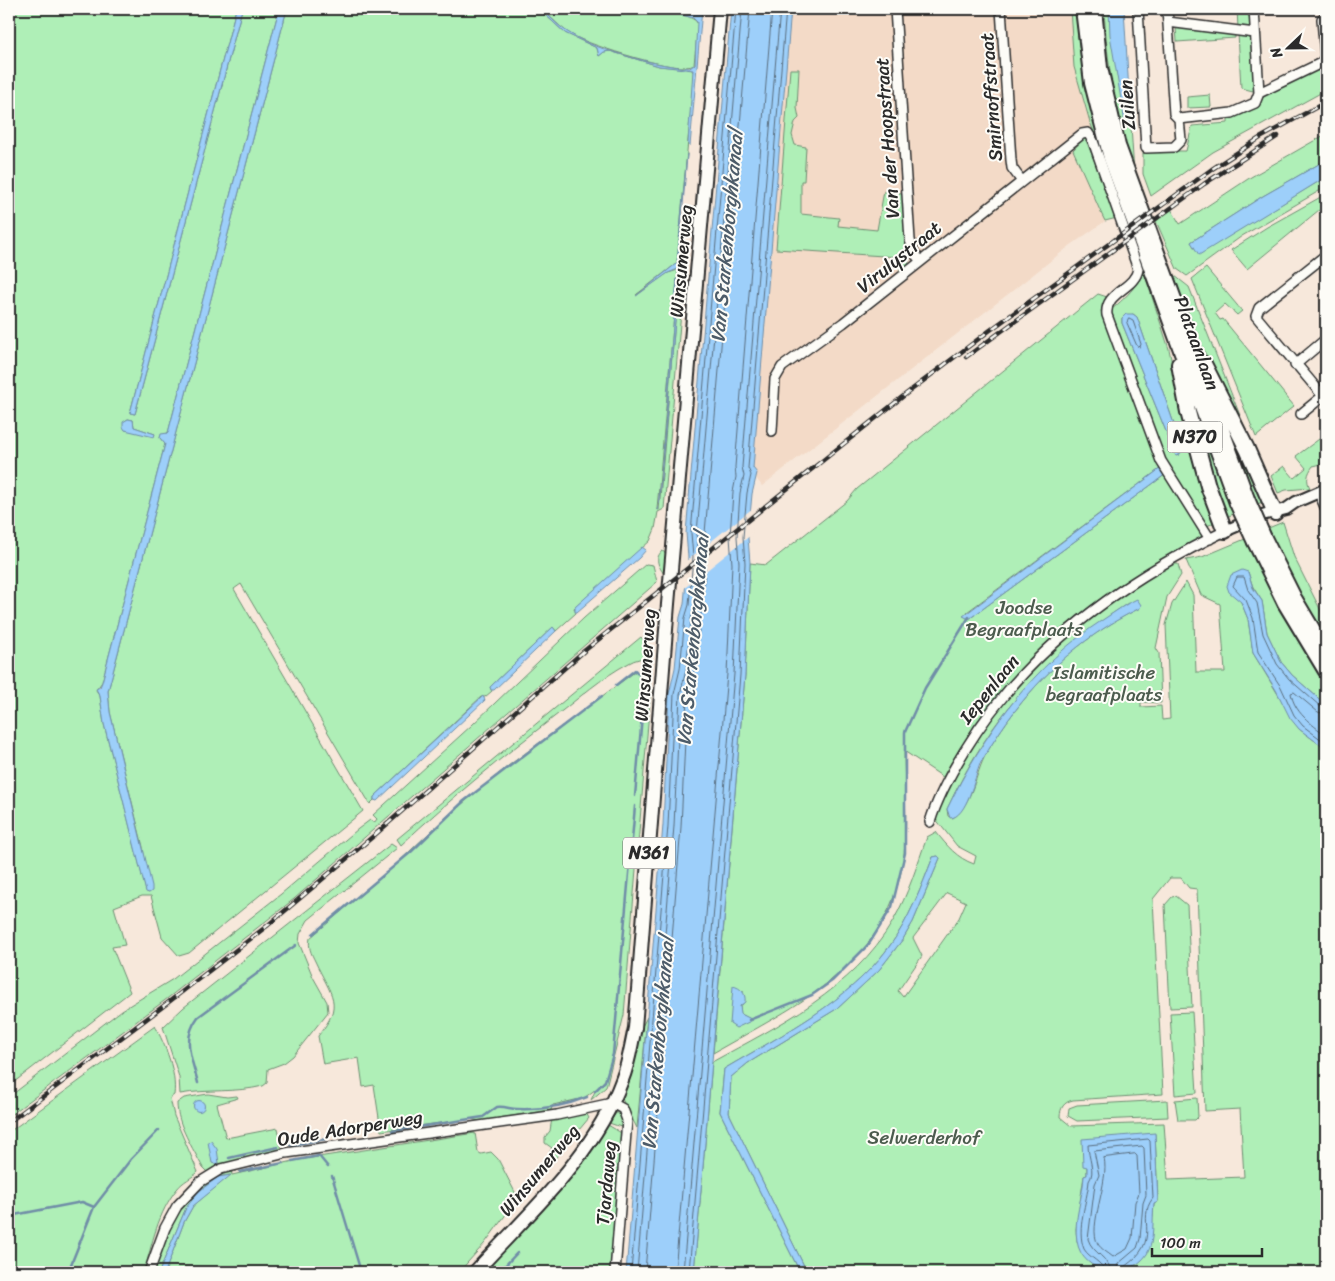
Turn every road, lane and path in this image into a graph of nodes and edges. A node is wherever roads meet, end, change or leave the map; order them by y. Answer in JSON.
{"nodes":[{"id":1,"x":720,"y":9,"type":"edge"},
{"id":2,"x":896,"y":9,"type":"edge"},
{"id":3,"x":1001,"y":9,"type":"edge"},
{"id":4,"x":1084,"y":9,"type":"edge"},
{"id":5,"x":1094,"y":9,"type":"edge"},
{"id":6,"x":1138,"y":9,"type":"edge"},
{"id":7,"x":1167,"y":9,"type":"edge"},
{"id":8,"x":1254,"y":9,"type":"edge"},
{"id":9,"x":1326,"y":14,"type":"edge"},
{"id":10,"x":1168,"y":22,"type":"junction"},
{"id":11,"x":1255,"y":33,"type":"junction"},
{"id":12,"x":1259,"y":93,"type":"junction"},
{"id":13,"x":1179,"y":119,"type":"junction"},
{"id":14,"x":1021,"y":180,"type":"junction"},
{"id":15,"x":1326,"y":255,"type":"edge"},
{"id":16,"x":921,"y":261,"type":"junction"},
{"id":17,"x":1326,"y":339,"type":"edge"},
{"id":18,"x":1182,"y":340,"type":"junction"},
{"id":19,"x":1295,"y":365,"type":"junction"},
{"id":20,"x":1301,"y":414,"type":"dead end"},
{"id":21,"x":772,"y":431,"type":"dead end"},
{"id":22,"x":1322,"y":491,"type":"edge"},
{"id":23,"x":1326,"y":509,"type":"edge"},
{"id":24,"x":1270,"y":512,"type":"junction"},
{"id":25,"x":1225,"y":531,"type":"junction"},
{"id":26,"x":1210,"y":539,"type":"junction"},
{"id":27,"x":1259,"y":540,"type":"junction"},
{"id":28,"x":1326,"y":652,"type":"edge"},
{"id":29,"x":1326,"y":671,"type":"edge"},
{"id":30,"x":930,"y":822,"type":"dead end"},
{"id":31,"x":612,"y":1103,"type":"junction"},
{"id":32,"x":149,"y":1272,"type":"edge"},
{"id":33,"x":475,"y":1272,"type":"edge"},
{"id":34,"x":615,"y":1272,"type":"edge"}],
"edges":[{"from":1,"to":31,"type":"main road","name":"Winsumerweg","number":"N361"},
{"from":2,"to":16,"type":"street","name":"Van der Hoopstraat"},
{"from":3,"to":14,"type":"street","name":"Smirnoffstraat"},
{"from":4,"to":18,"type":"highway","name":"Plataanlaan","number":"N370"},
{"from":5,"to":18,"type":"highway","name":"Plataanlaan","number":"N370"},
{"from":6,"to":13,"type":"street","name":"Zuilen"},
{"from":7,"to":10,"type":"street","name":"Zuilen"},
{"from":8,"to":11,"type":"street"},
{"from":9,"to":12,"type":"street"},
{"from":10,"to":11,"type":"street"},
{"from":10,"to":13,"type":"street","name":"Zuilen"},
{"from":11,"to":12,"type":"street"},
{"from":12,"to":13,"type":"street"},
{"from":14,"to":16,"type":"street","name":"Virulystraat"},
{"from":14,"to":26,"type":"street","name":"Virulystraat"},
{"from":15,"to":19,"type":"street"},
{"from":16,"to":21,"type":"street","name":"Virulystraat"},
{"from":17,"to":19,"type":"street"},
{"from":18,"to":24,"type":"highway","number":"N370"},
{"from":18,"to":25,"type":"highway","number":"N370"},
{"from":18,"to":27,"type":"highway","name":"Plataanlaan","number":"N370","bridge":true},
{"from":19,"to":20,"type":"street"},
{"from":22,"to":23,"type":"street"},
{"from":22,"to":24,"type":"street","name":"Iepenlaan"},
{"from":24,"to":25,"type":"street","name":"Iepenlaan"},
{"from":25,"to":26,"type":"street","name":"Iepenlaan"},
{"from":26,"to":30,"type":"street","name":"Iepenlaan"},
{"from":27,"to":28,"type":"highway","name":"Plataanlaan","number":"N370"},
{"from":27,"to":29,"type":"highway","name":"Plataanlaan","number":"N370"},
{"from":31,"to":32,"type":"street","name":"Oude Adorperweg"},
{"from":31,"to":33,"type":"main road","name":"Winsumerweg","number":"N361"},
{"from":31,"to":34,"type":"street","name":"Tjardaweg"}]}
